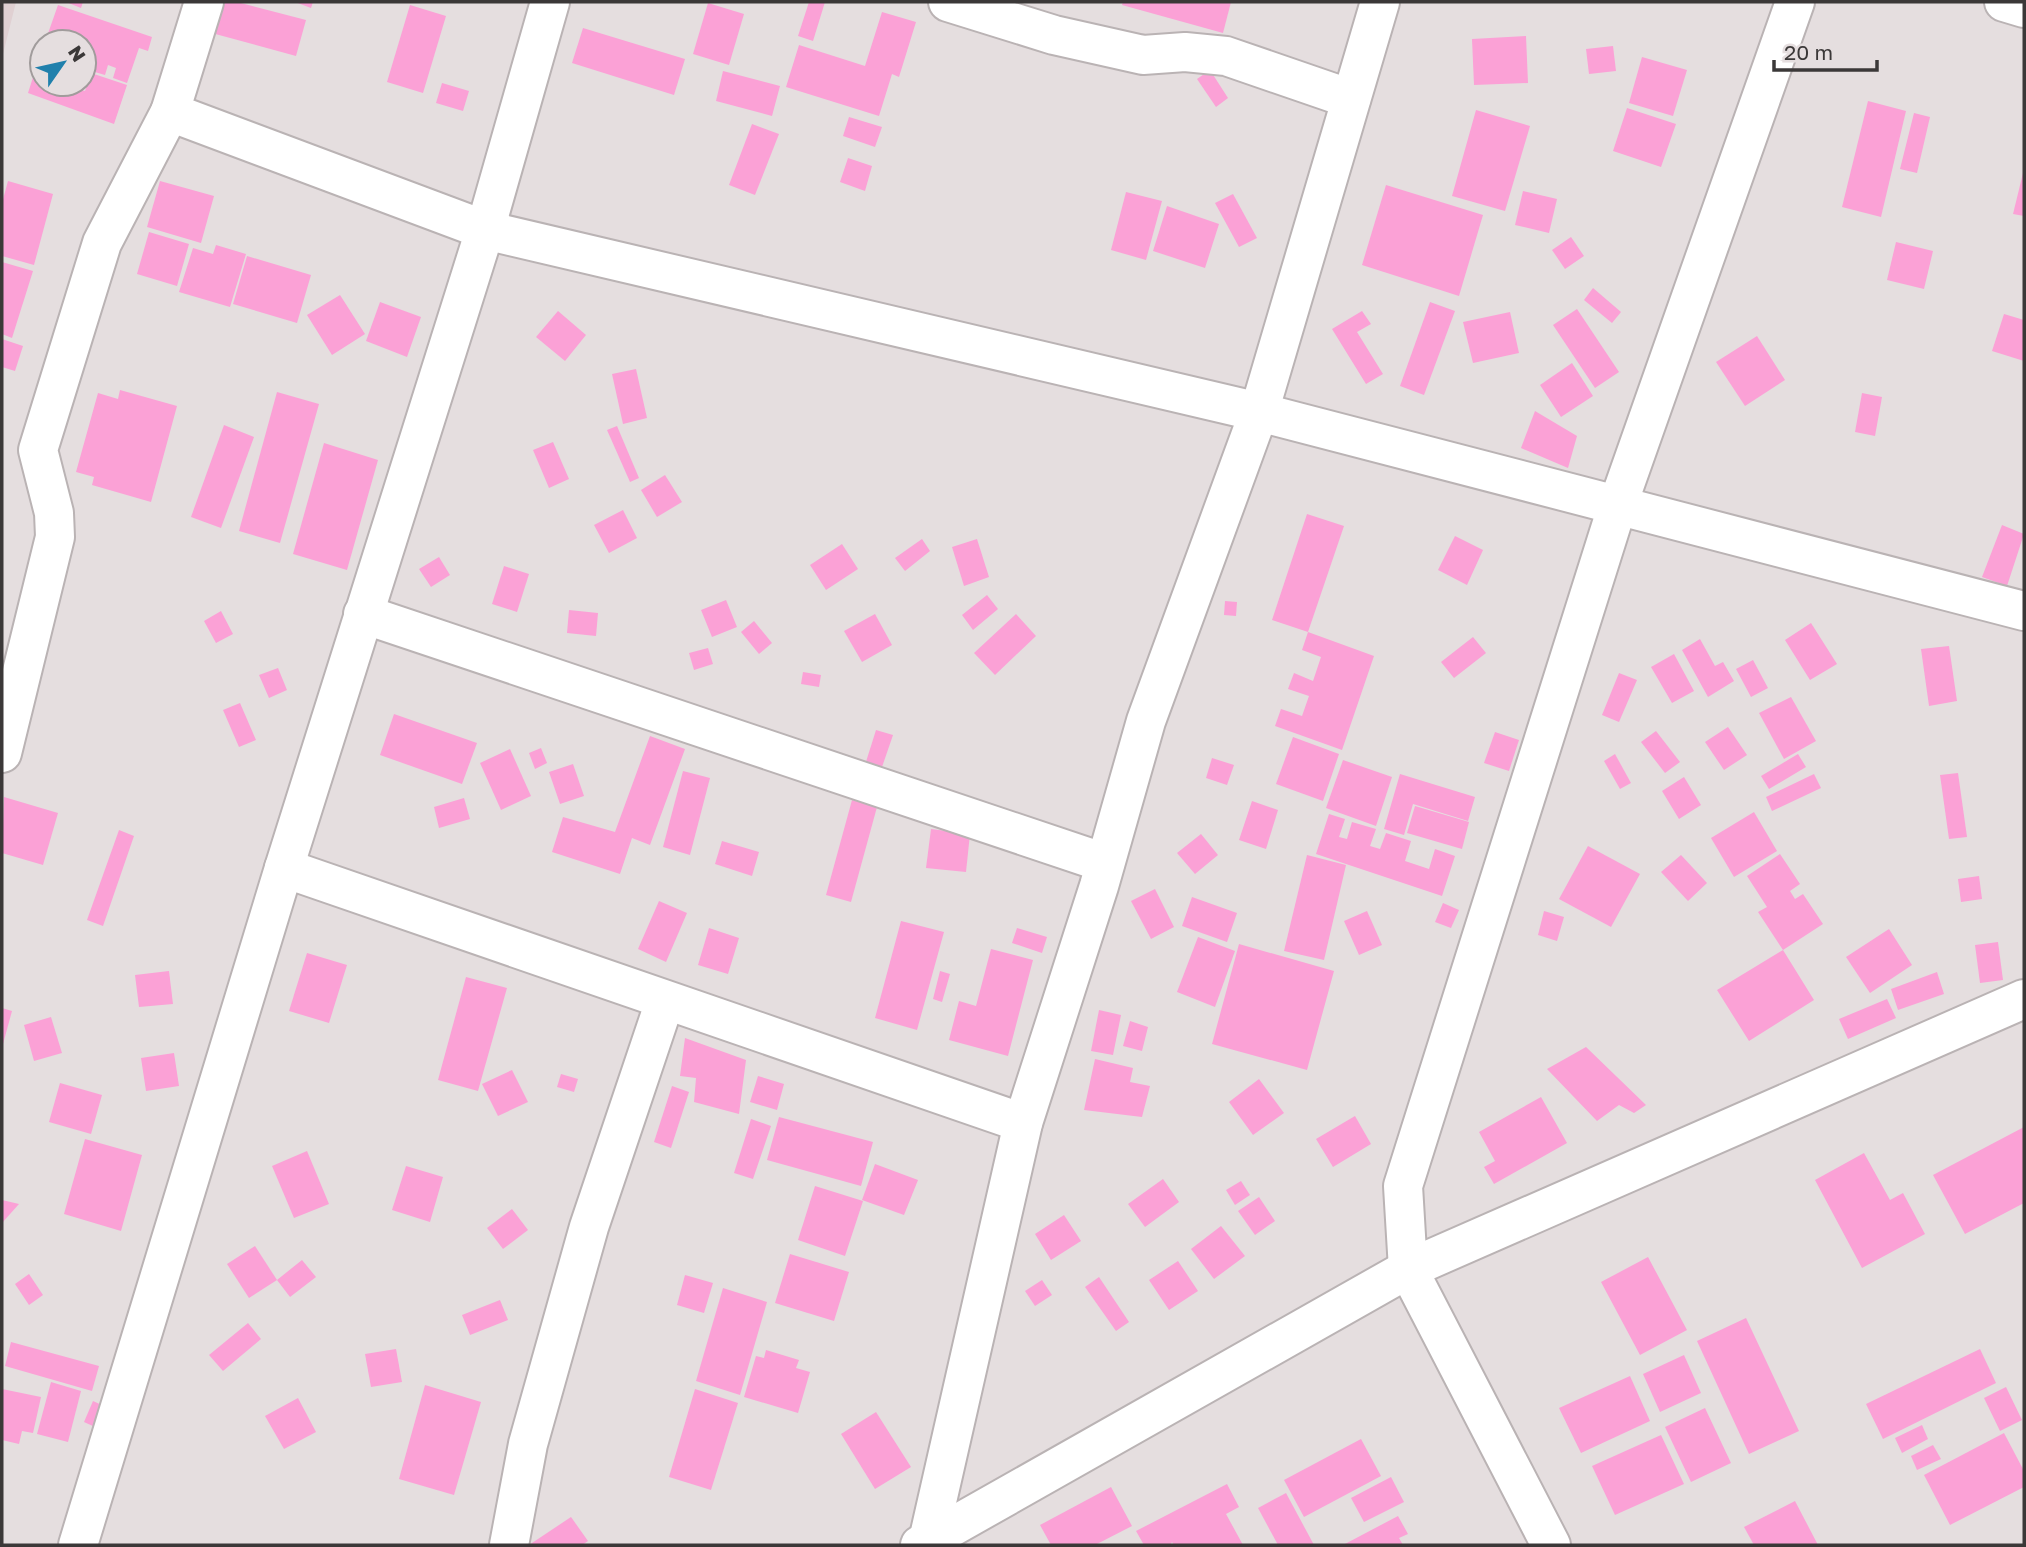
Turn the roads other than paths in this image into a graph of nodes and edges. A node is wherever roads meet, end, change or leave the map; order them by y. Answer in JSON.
{"nodes":[{"id":1,"x":204,"y":2,"type":"edge"},
{"id":2,"x":550,"y":2,"type":"edge"},
{"id":3,"x":948,"y":2,"type":"edge"},
{"id":4,"x":1380,"y":2,"type":"edge"},
{"id":5,"x":1795,"y":2,"type":"edge"},
{"id":6,"x":2004,"y":2,"type":"edge"},
{"id":7,"x":2024,"y":8,"type":"edge"},
{"id":8,"x":1351,"y":99,"type":"junction"},
{"id":9,"x":170,"y":112,"type":"junction"},
{"id":10,"x":485,"y":230,"type":"junction"},
{"id":11,"x":1259,"y":412,"type":"junction"},
{"id":12,"x":1618,"y":504,"type":"junction"},
{"id":13,"x":2024,"y":611,"type":"edge"},
{"id":14,"x":363,"y":614,"type":"junction"},
{"id":15,"x":2,"y":753,"type":"edge"},
{"id":16,"x":1105,"y":863,"type":"junction"},
{"id":17,"x":284,"y":868,"type":"junction"},
{"id":18,"x":2024,"y":999,"type":"edge"},
{"id":19,"x":665,"y":1001,"type":"junction"},
{"id":20,"x":1023,"y":1123,"type":"junction"},
{"id":21,"x":1408,"y":1269,"type":"junction"},
{"id":22,"x":924,"y":1543,"type":"edge"},
{"id":23,"x":78,"y":1545,"type":"edge"},
{"id":24,"x":509,"y":1545,"type":"edge"},
{"id":25,"x":1551,"y":1545,"type":"edge"}],
"edges":[{"from":1,"to":9,"type":"street"},
{"from":2,"to":10,"type":"street"},
{"from":3,"to":8,"type":"street"},
{"from":4,"to":8,"type":"street"},
{"from":5,"to":12,"type":"street"},
{"from":6,"to":7,"type":"street"},
{"from":8,"to":11,"type":"street"},
{"from":9,"to":10,"type":"street"},
{"from":9,"to":15,"type":"street"},
{"from":10,"to":11,"type":"street"},
{"from":10,"to":14,"type":"street"},
{"from":11,"to":12,"type":"street"},
{"from":11,"to":16,"type":"street"},
{"from":12,"to":13,"type":"street"},
{"from":12,"to":21,"type":"street"},
{"from":14,"to":16,"type":"street"},
{"from":14,"to":17,"type":"street"},
{"from":16,"to":20,"type":"street"},
{"from":17,"to":19,"type":"street"},
{"from":17,"to":23,"type":"street"},
{"from":18,"to":21,"type":"street"},
{"from":19,"to":20,"type":"street"},
{"from":19,"to":24,"type":"street"},
{"from":20,"to":22,"type":"street"},
{"from":21,"to":22,"type":"street"},
{"from":21,"to":25,"type":"street"}]}
